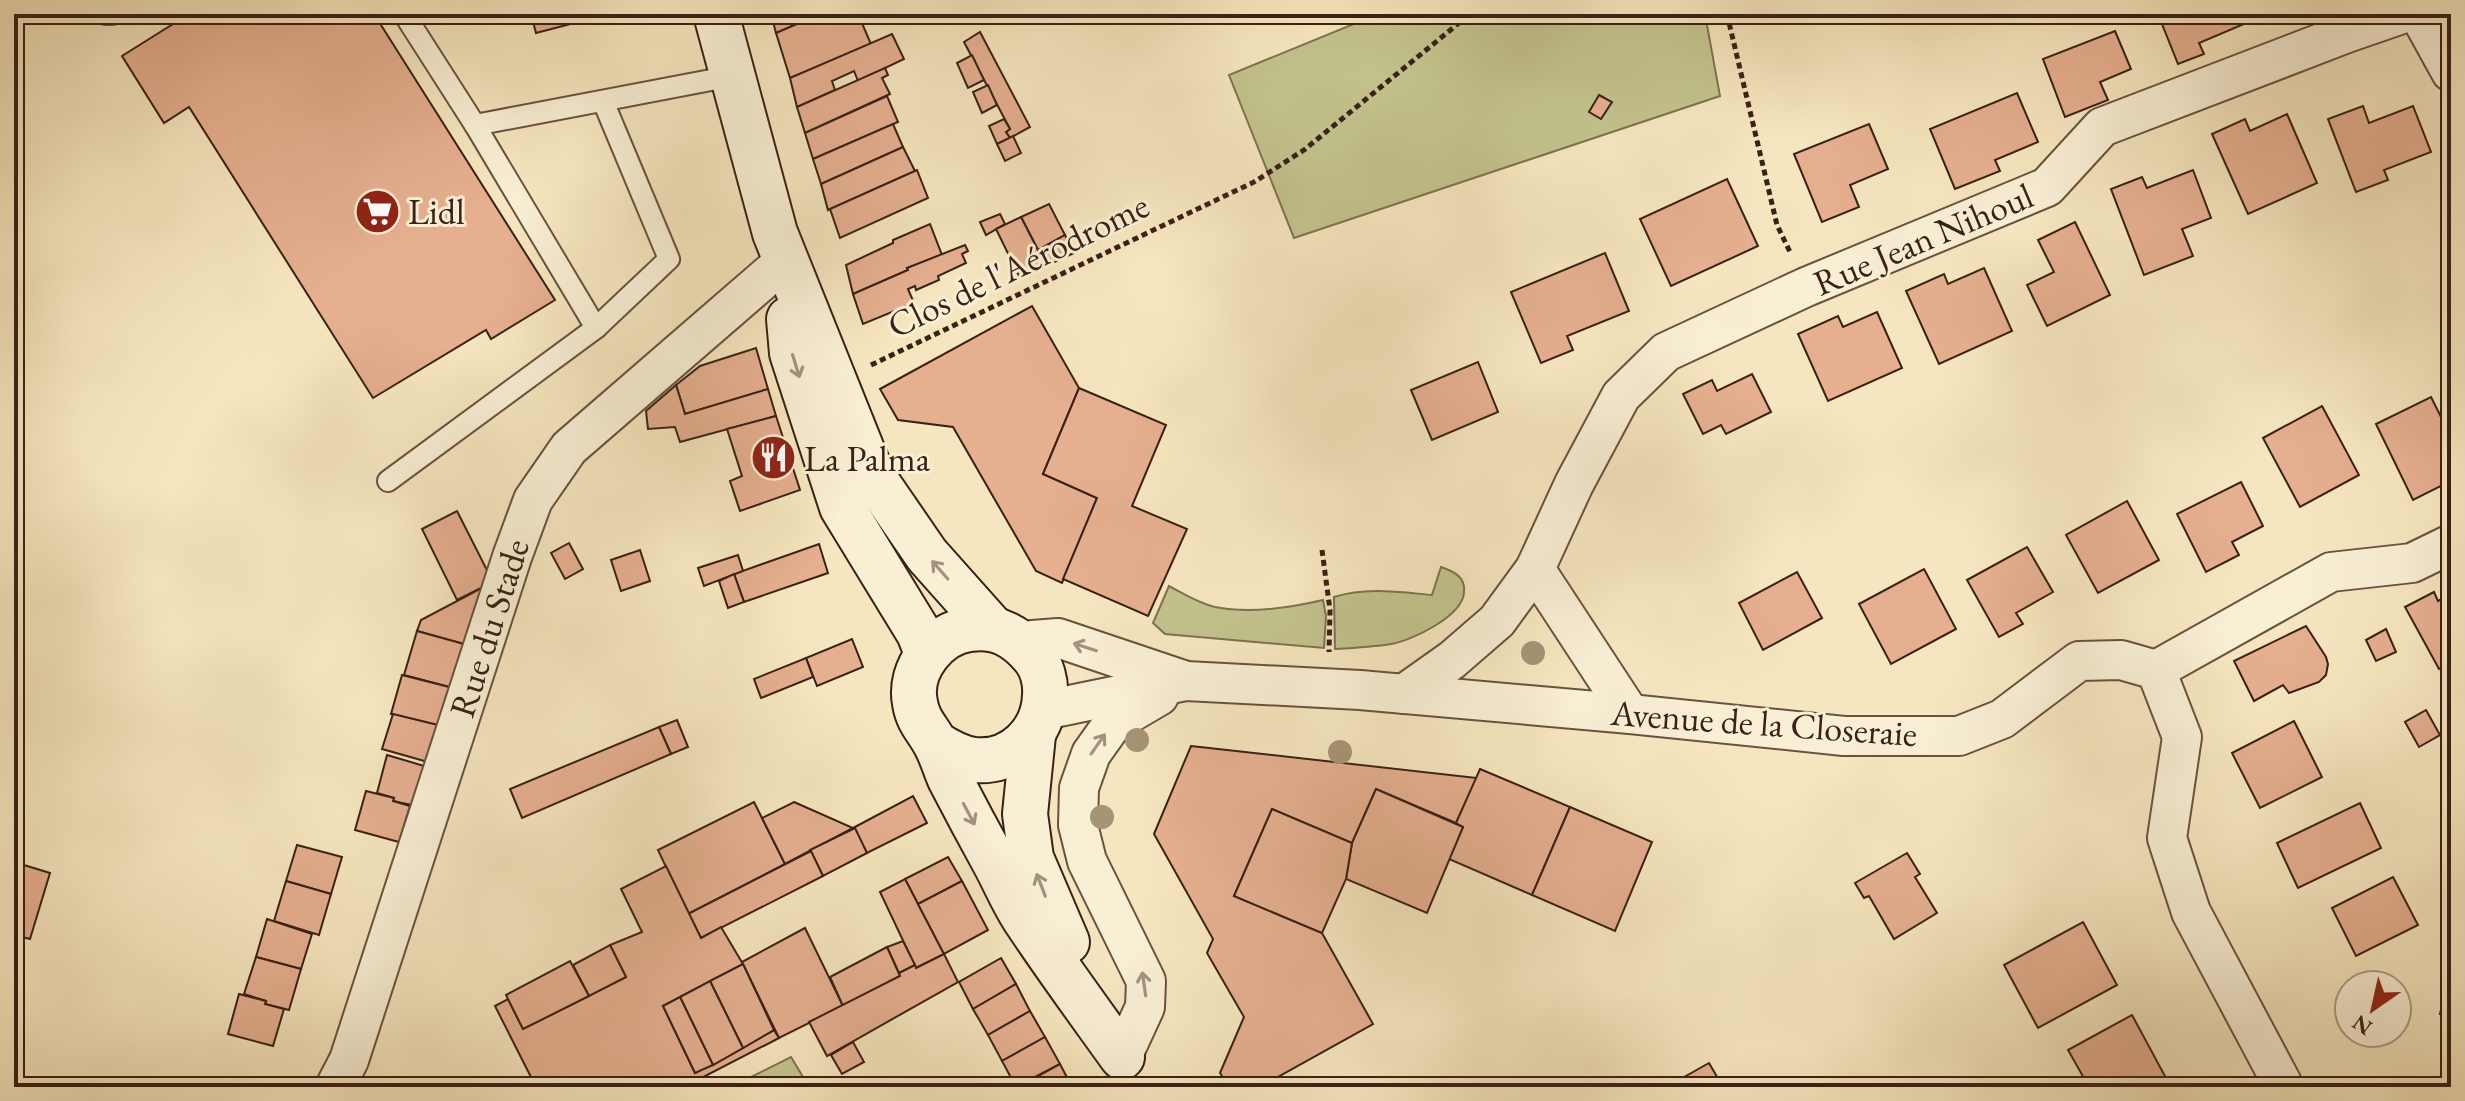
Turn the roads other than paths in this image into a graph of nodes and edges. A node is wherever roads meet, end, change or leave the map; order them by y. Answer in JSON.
{"nodes":[{"id":1,"x":404,"y":14,"type":"edge"},
{"id":2,"x":716,"y":14,"type":"edge"},
{"id":3,"x":2402,"y":14,"type":"edge"},
{"id":4,"x":2419,"y":14,"type":"edge"},
{"id":5,"x":2451,"y":72,"type":"edge"},
{"id":6,"x":732,"y":76,"type":"junction"},
{"id":7,"x":603,"y":101,"type":"junction"},
{"id":8,"x":475,"y":125,"type":"junction"},
{"id":9,"x":785,"y":261,"type":"junction"},
{"id":10,"x":596,"y":328,"type":"junction"},
{"id":11,"x":388,"y":481,"type":"dead end"},
{"id":12,"x":2451,"y":544,"type":"edge"},
{"id":13,"x":1535,"y":569,"type":"junction"},
{"id":14,"x":1006,"y":634,"type":"junction"},
{"id":15,"x":927,"y":653,"type":"junction"},
{"id":16,"x":2156,"y":670,"type":"junction"},
{"id":17,"x":1186,"y":681,"type":"junction"},
{"id":18,"x":1404,"y":694,"type":"junction"},
{"id":19,"x":1630,"y":714,"type":"junction"},
{"id":20,"x":1039,"y":723,"type":"junction"},
{"id":21,"x":935,"y":743,"type":"junction"},
{"id":22,"x":1131,"y":1072,"type":"edge"},
{"id":23,"x":335,"y":1087,"type":"edge"},
{"id":24,"x":2284,"y":1087,"type":"edge"}],
"edges":[{"from":1,"to":8,"type":"lane"},
{"from":2,"to":6,"type":"main road"},
{"from":3,"to":13,"type":"street","name":"Rue Jean Nihoul"},
{"from":4,"to":5,"type":"street"},
{"from":6,"to":7,"type":"lane"},
{"from":6,"to":9,"type":"main road"},
{"from":7,"to":8,"type":"lane"},
{"from":7,"to":10,"type":"lane"},
{"from":8,"to":10,"type":"lane"},
{"from":14,"to":9,"type":"main road","one_way":true},
{"from":9,"to":15,"type":"main road","one_way":true},
{"from":9,"to":23,"type":"street","name":"Rue du Stade"},
{"from":10,"to":11,"type":"lane"},
{"from":12,"to":16,"type":"street"},
{"from":13,"to":18,"type":"street","name":"Rue Jean Nihoul"},
{"from":13,"to":19,"type":"street"},
{"from":14,"to":15,"type":"main road"},
{"from":17,"to":14,"type":"street","name":"Avenue de la Closeraie","one_way":true},
{"from":14,"to":20,"type":"main road"},
{"from":15,"to":21,"type":"main road"},
{"from":16,"to":19,"type":"street","name":"Avenue de la Closeraie"},
{"from":16,"to":24,"type":"street"},
{"from":17,"to":18,"type":"street","name":"Avenue de la Closeraie"},
{"from":17,"to":20,"type":"street","name":"Avenue de la Closeraie"},
{"from":22,"to":17,"type":"street","one_way":true},
{"from":18,"to":19,"type":"street","name":"Avenue de la Closeraie"},
{"from":20,"to":21,"type":"main road"},
{"from":22,"to":20,"type":"main road","one_way":true},
{"from":21,"to":22,"type":"main road","one_way":true}]}
